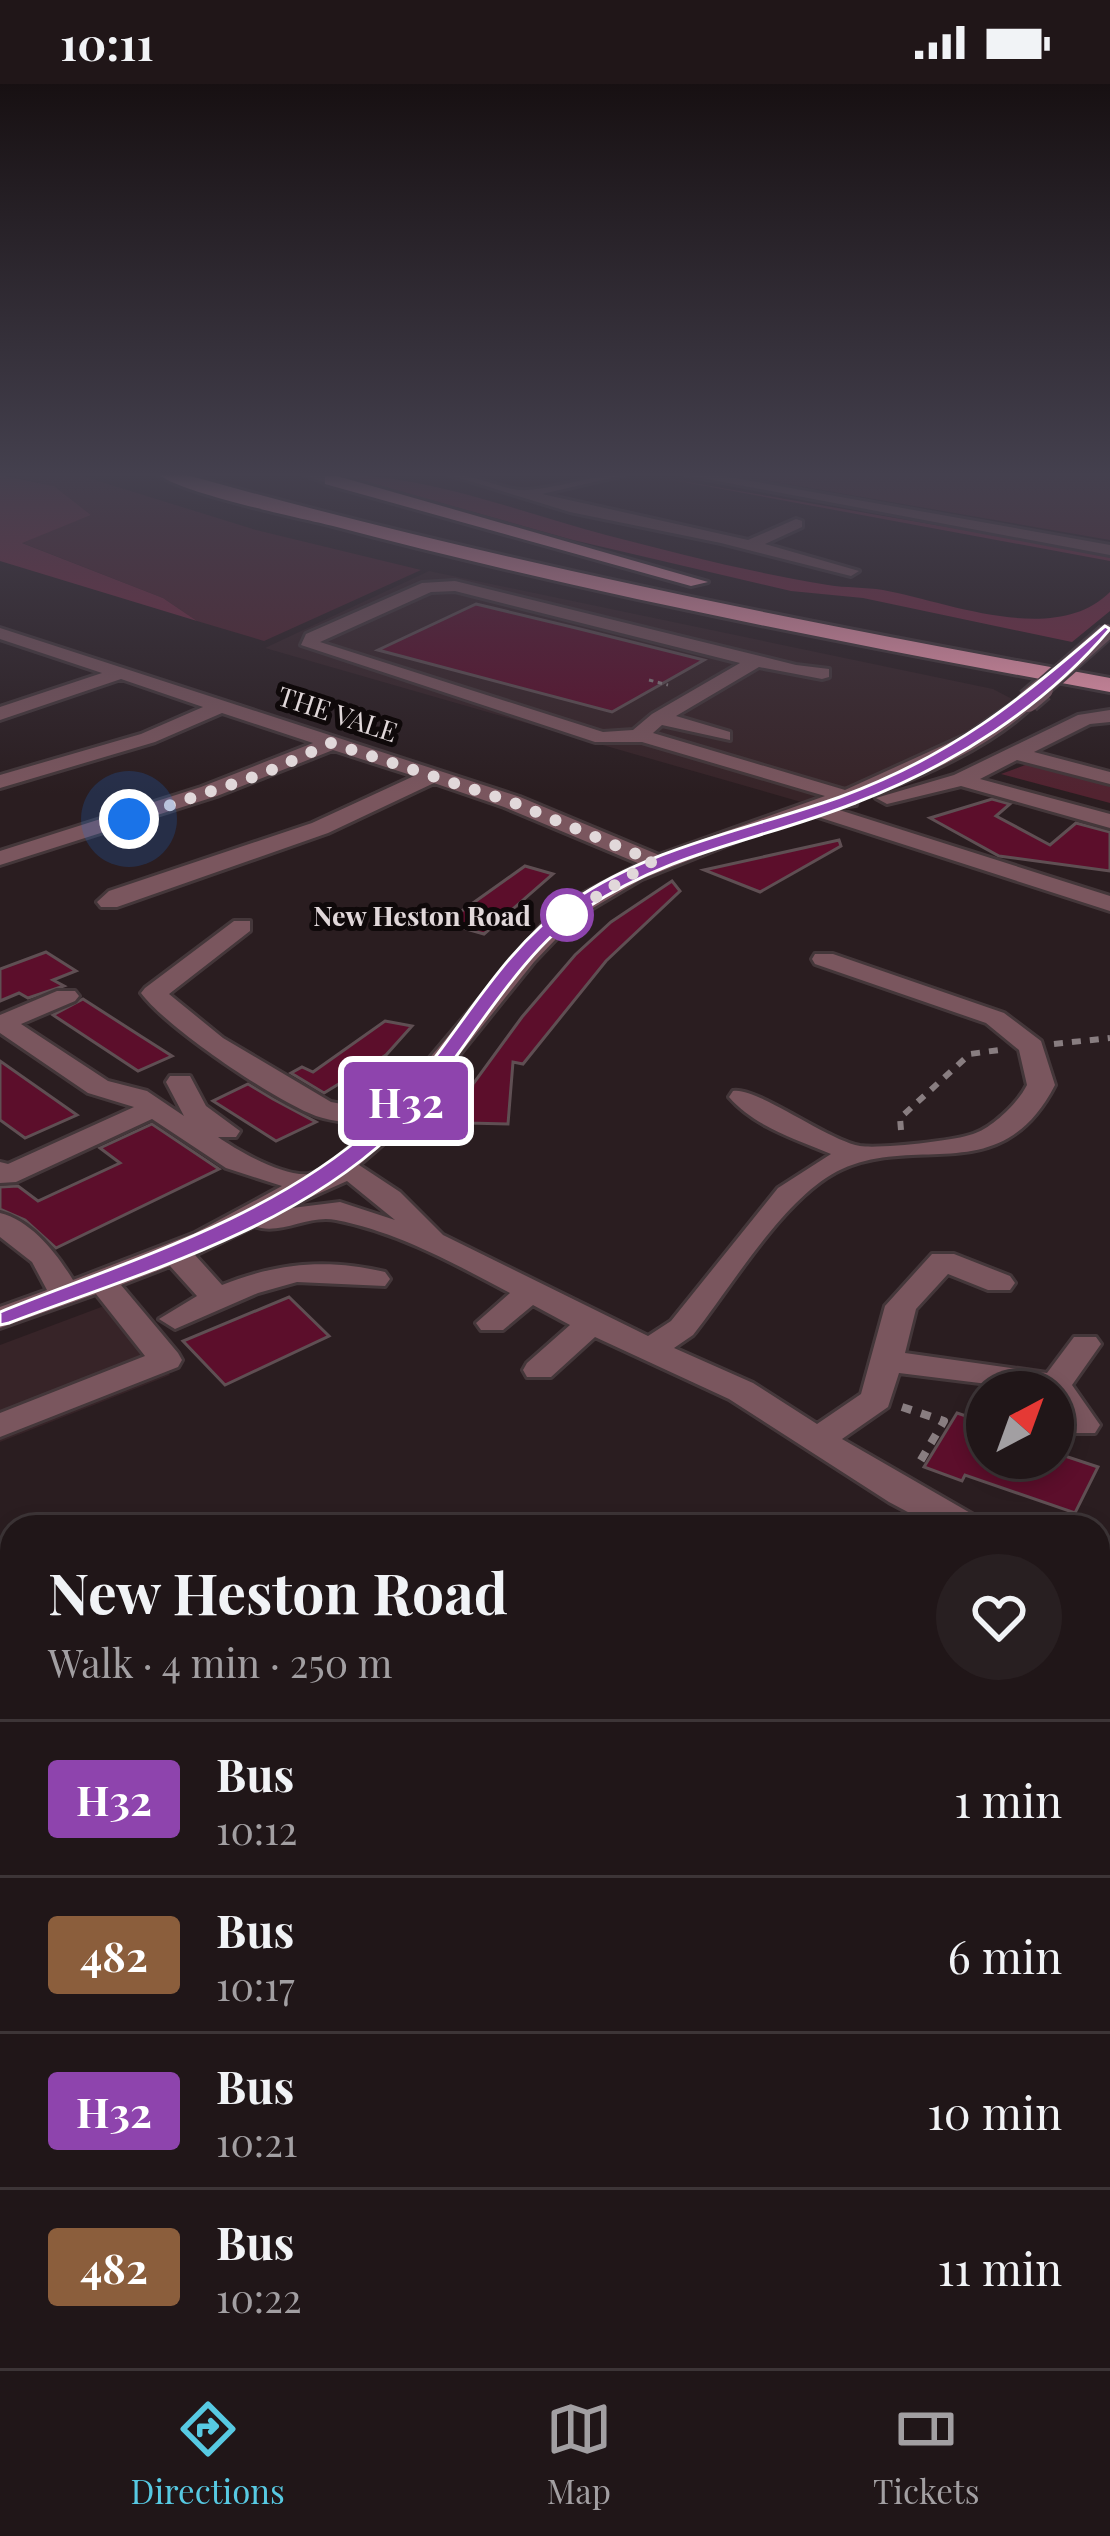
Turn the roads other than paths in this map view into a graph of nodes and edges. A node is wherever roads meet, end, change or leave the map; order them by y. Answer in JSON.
{"nodes":[{"id":1,"x":586,"y":582,"type":"edge"},
{"id":2,"x":669,"y":582,"type":"edge"},
{"id":3,"x":697,"y":582,"type":"edge"},
{"id":4,"x":887,"y":627,"type":"junction"},
{"id":5,"x":1108,"y":630,"type":"edge"},
{"id":6,"x":0,"y":633,"type":"edge"},
{"id":7,"x":756,"y":661,"type":"junction"},
{"id":8,"x":1110,"y":667,"type":"edge"},
{"id":9,"x":120,"y":673,"type":"junction"},
{"id":10,"x":822,"y":673,"type":"dead end"},
{"id":11,"x":1110,"y":685,"type":"edge"},
{"id":12,"x":221,"y":706,"type":"junction"},
{"id":13,"x":0,"y":714,"type":"edge"},
{"id":14,"x":1110,"y":716,"type":"edge"},
{"id":15,"x":658,"y":718,"type":"junction"},
{"id":16,"x":644,"y":736,"type":"junction"},
{"id":17,"x":723,"y":736,"type":"dead end"},
{"id":18,"x":331,"y":743,"type":"junction"},
{"id":19,"x":1020,"y":754,"type":"junction"},
{"id":20,"x":432,"y":776,"type":"junction"},
{"id":21,"x":1110,"y":778,"type":"edge"},
{"id":22,"x":961,"y":780,"type":"junction"},
{"id":23,"x":0,"y":782,"type":"edge"},
{"id":24,"x":857,"y":796,"type":"junction"},
{"id":25,"x":817,"y":810,"type":"junction"},
{"id":26,"x":1110,"y":820,"type":"edge"},
{"id":27,"x":0,"y":858,"type":"edge"},
{"id":28,"x":653,"y":861,"type":"junction"},
{"id":29,"x":1107,"y":901,"type":"edge"},
{"id":30,"x":109,"y":902,"type":"dead end"},
{"id":31,"x":242,"y":926,"type":"dead end"},
{"id":32,"x":822,"y":960,"type":"dead end"},
{"id":33,"x":66,"y":997,"type":"dead end"},
{"id":34,"x":1,"y":1023,"type":"edge"},
{"id":35,"x":180,"y":1082,"type":"dead end"},
{"id":36,"x":743,"y":1097,"type":"dead end"},
{"id":37,"x":154,"y":1108,"type":"junction"},
{"id":38,"x":387,"y":1125,"type":"junction"},
{"id":39,"x":858,"y":1156,"type":"junction"},
{"id":40,"x":262,"y":1168,"type":"junction"},
{"id":41,"x":0,"y":1171,"type":"edge"},
{"id":42,"x":371,"y":1184,"type":"junction"},
{"id":43,"x":323,"y":1194,"type":"junction"},
{"id":44,"x":0,"y":1222,"type":"edge"},
{"id":45,"x":442,"y":1245,"type":"junction"},
{"id":46,"x":174,"y":1251,"type":"junction"},
{"id":47,"x":100,"y":1279,"type":"junction"},
{"id":48,"x":374,"y":1279,"type":"dead end"},
{"id":49,"x":999,"y":1283,"type":"dead end"},
{"id":50,"x":65,"y":1293,"type":"junction"},
{"id":51,"x":529,"y":1293,"type":"junction"},
{"id":52,"x":216,"y":1298,"type":"junction"},
{"id":53,"x":0,"y":1318,"type":"edge"},
{"id":54,"x":175,"y":1319,"type":"dead end"},
{"id":55,"x":492,"y":1323,"type":"dead end"},
{"id":56,"x":591,"y":1323,"type":"junction"},
{"id":57,"x":1085,"y":1344,"type":"dead end"},
{"id":58,"x":651,"y":1349,"type":"junction"},
{"id":59,"x":887,"y":1361,"type":"junction"},
{"id":60,"x":539,"y":1370,"type":"dead end"},
{"id":61,"x":1065,"y":1371,"type":"edge"},
{"id":62,"x":966,"y":1372,"type":"edge"},
{"id":63,"x":1074,"y":1412,"type":"edge"},
{"id":64,"x":1083,"y":1425,"type":"dead end"},
{"id":65,"x":0,"y":1426,"type":"edge"},
{"id":66,"x":820,"y":1438,"type":"junction"},
{"id":67,"x":943,"y":1515,"type":"edge"}],
"edges":[{"from":1,"to":11,"type":"highway"},
{"from":2,"to":4,"type":"highway"},
{"from":3,"to":4,"type":"highway"},
{"from":4,"to":8,"type":"highway"},
{"from":5,"to":24,"type":"street","bridge":true},
{"from":6,"to":9,"type":"street","name":"THE VALE"},
{"from":7,"to":10,"type":"street"},
{"from":7,"to":15,"type":"street"},
{"from":7,"to":16,"type":"street"},
{"from":9,"to":12,"type":"street","name":"THE VALE"},
{"from":9,"to":13,"type":"street"},
{"from":12,"to":18,"type":"street","name":"THE VALE"},
{"from":12,"to":23,"type":"street"},
{"from":14,"to":19,"type":"street"},
{"from":15,"to":16,"type":"street"},
{"from":15,"to":17,"type":"street"},
{"from":16,"to":24,"type":"street"},
{"from":18,"to":20,"type":"street","name":"THE VALE"},
{"from":18,"to":27,"type":"street"},
{"from":19,"to":21,"type":"street"},
{"from":19,"to":22,"type":"street"},
{"from":20,"to":28,"type":"street","name":"THE VALE"},
{"from":20,"to":30,"type":"street"},
{"from":22,"to":24,"type":"street"},
{"from":22,"to":26,"type":"street"},
{"from":24,"to":25,"type":"street"},
{"from":25,"to":28,"type":"street"},
{"from":25,"to":29,"type":"street"},
{"from":28,"to":38,"type":"street"},
{"from":31,"to":38,"type":"street"},
{"from":32,"to":39,"type":"street"},
{"from":33,"to":34,"type":"street"},
{"from":34,"to":37,"type":"street"},
{"from":35,"to":40,"type":"street"},
{"from":36,"to":39,"type":"street"},
{"from":37,"to":40,"type":"street"},
{"from":37,"to":41,"type":"street"},
{"from":38,"to":42,"type":"street"},
{"from":38,"to":43,"type":"street"},
{"from":39,"to":58,"type":"street"},
{"from":40,"to":43,"type":"street"},
{"from":42,"to":43,"type":"street"},
{"from":42,"to":45,"type":"street"},
{"from":43,"to":45,"type":"street"},
{"from":43,"to":46,"type":"street"},
{"from":44,"to":50,"type":"street"},
{"from":45,"to":51,"type":"street"},
{"from":46,"to":47,"type":"street"},
{"from":46,"to":52,"type":"street"},
{"from":47,"to":50,"type":"street"},
{"from":47,"to":65,"type":"street"},
{"from":48,"to":52,"type":"street"},
{"from":49,"to":59,"type":"street"},
{"from":50,"to":53,"type":"street"},
{"from":51,"to":55,"type":"street"},
{"from":51,"to":56,"type":"street"},
{"from":52,"to":54,"type":"street"},
{"from":56,"to":58,"type":"street"},
{"from":56,"to":60,"type":"street"},
{"from":57,"to":61,"type":"street"},
{"from":58,"to":66,"type":"street"},
{"from":59,"to":62,"type":"street"},
{"from":59,"to":66,"type":"street"},
{"from":63,"to":64,"type":"street"},
{"from":66,"to":67,"type":"street"}]}
